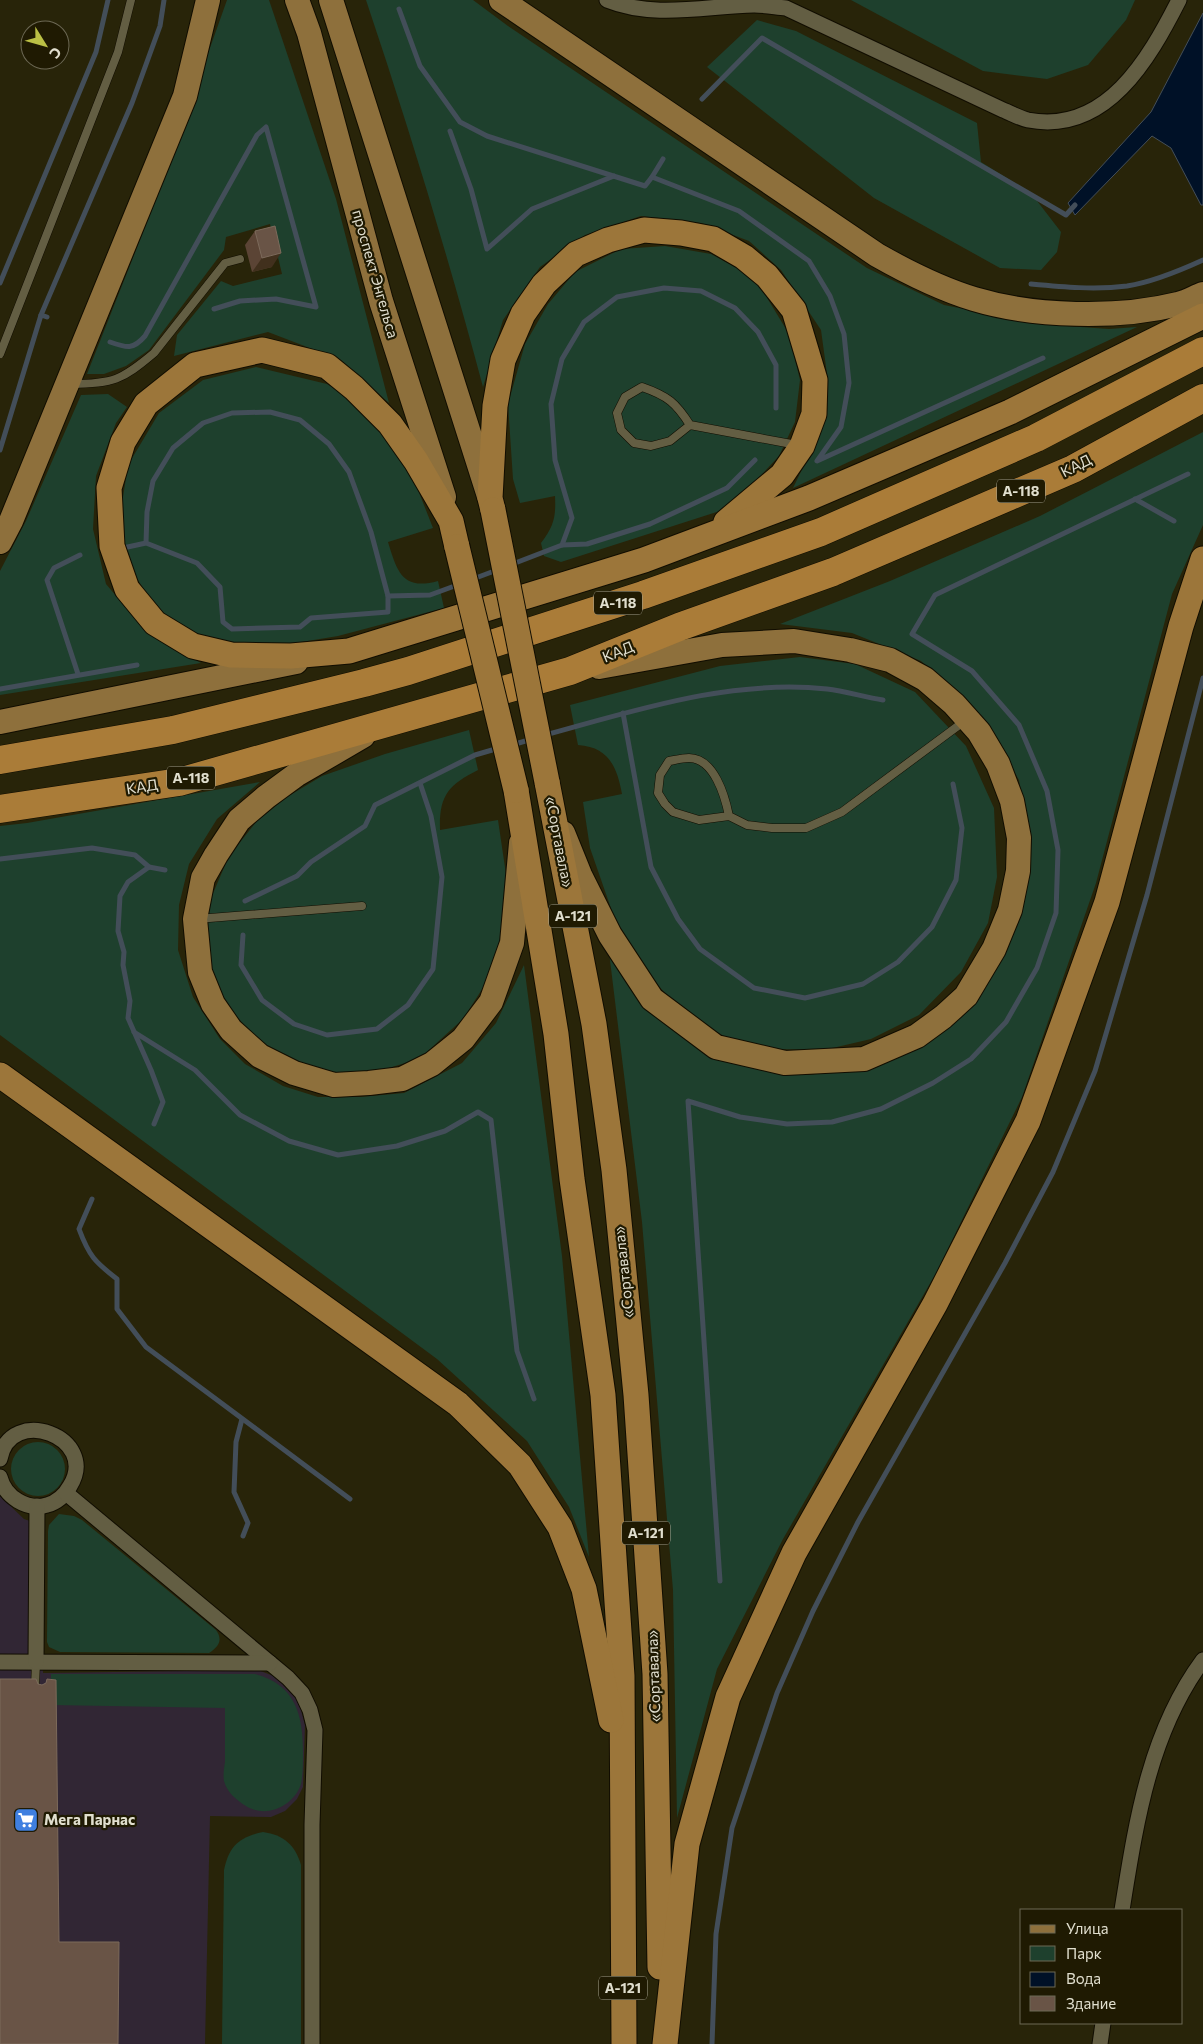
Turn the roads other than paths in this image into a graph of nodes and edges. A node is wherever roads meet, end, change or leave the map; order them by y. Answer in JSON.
{"nodes":[{"id":1,"x":131,"y":0,"type":"edge"},
{"id":2,"x":208,"y":0,"type":"edge"},
{"id":3,"x":297,"y":0,"type":"edge"},
{"id":4,"x":331,"y":0,"type":"edge"},
{"id":5,"x":501,"y":0,"type":"edge"},
{"id":6,"x":607,"y":0,"type":"edge"},
{"id":7,"x":1180,"y":0,"type":"edge"},
{"id":8,"x":240,"y":259,"type":"dead end"},
{"id":9,"x":1203,"y":294,"type":"edge"},
{"id":10,"x":1203,"y":316,"type":"edge"},
{"id":11,"x":1203,"y":351,"type":"edge"},
{"id":12,"x":0,"y":354,"type":"edge"},
{"id":13,"x":66,"y":384,"type":"junction"},
{"id":14,"x":1203,"y":398,"type":"edge"},
{"id":15,"x":690,"y":425,"type":"junction"},
{"id":16,"x":802,"y":446,"type":"junction"},
{"id":17,"x":492,"y":504,"type":"junction"},
{"id":18,"x":451,"y":521,"type":"junction"},
{"id":19,"x":0,"y":542,"type":"edge"},
{"id":20,"x":1203,"y":559,"type":"edge"},
{"id":21,"x":644,"y":560,"type":"junction"},
{"id":22,"x":349,"y":651,"type":"junction"},
{"id":23,"x":570,"y":672,"type":"junction"},
{"id":24,"x":968,"y":719,"type":"junction"},
{"id":25,"x":0,"y":722,"type":"edge"},
{"id":26,"x":378,"y":726,"type":"junction"},
{"id":27,"x":0,"y":760,"type":"edge"},
{"id":28,"x":553,"y":808,"type":"junction"},
{"id":29,"x":0,"y":809,"type":"edge"},
{"id":30,"x":729,"y":816,"type":"junction"},
{"id":31,"x":523,"y":826,"type":"junction"},
{"id":32,"x":362,"y":906,"type":"dead end"},
{"id":33,"x":195,"y":919,"type":"junction"},
{"id":34,"x":0,"y":1075,"type":"edge"},
{"id":35,"x":0,"y":1460,"type":"edge"},
{"id":36,"x":0,"y":1477,"type":"edge"},
{"id":37,"x":66,"y":1493,"type":"junction"},
{"id":38,"x":37,"y":1506,"type":"junction"},
{"id":39,"x":1203,"y":1660,"type":"edge"},
{"id":40,"x":0,"y":1662,"type":"edge"},
{"id":41,"x":36,"y":1662,"type":"junction"},
{"id":42,"x":270,"y":1663,"type":"junction"},
{"id":43,"x":36,"y":1689,"type":"edge"},
{"id":44,"x":623,"y":1762,"type":"junction"},
{"id":45,"x":1122,"y":1909,"type":"edge"},
{"id":46,"x":1104,"y":2024,"type":"edge"},
{"id":47,"x":312,"y":2044,"type":"edge"},
{"id":48,"x":624,"y":2044,"type":"edge"},
{"id":49,"x":663,"y":2044,"type":"edge"},
{"id":50,"x":1100,"y":2044,"type":"edge"}],
"edges":[{"from":1,"to":12,"type":"lane"},
{"from":2,"to":13,"type":"main road"},
{"from":3,"to":18,"type":"main road","name":"проспект Энгельса"},
{"from":4,"to":17,"type":"main road"},
{"from":5,"to":9,"type":"main road"},
{"from":6,"to":7,"type":"street"},
{"from":8,"to":13,"type":"lane"},
{"from":10,"to":21,"type":"highway"},
{"from":11,"to":27,"type":"highway","number":"А-118"},
{"from":13,"to":19,"type":"main road"},
{"from":14,"to":23,"type":"highway","name":"КАД","number":"А-118"},
{"from":15,"to":15,"type":"lane"},
{"from":15,"to":16,"type":"lane"},
{"from":16,"to":17,"type":"highway","name":"«Сортавала»"},
{"from":16,"to":21,"type":"highway","name":"«Сортавала»"},
{"from":17,"to":28,"type":"highway","name":"«Сортавала»","number":"А-121","bridge":true},
{"from":18,"to":22,"type":"highway"},
{"from":18,"to":31,"type":"highway","name":"проспект Энгельса","number":"А-121","bridge":true},
{"from":20,"to":49,"type":"highway"},
{"from":21,"to":22,"type":"highway"},
{"from":22,"to":25,"type":"main road"},
{"from":23,"to":24,"type":"main road"},
{"from":23,"to":26,"type":"highway","name":"КАД","number":"А-118"},
{"from":24,"to":28,"type":"main road"},
{"from":24,"to":30,"type":"lane"},
{"from":26,"to":29,"type":"highway","name":"КАД","number":"А-118"},
{"from":26,"to":33,"type":"main road"},
{"from":28,"to":49,"type":"highway","name":"«Сортавала»","number":"А-121"},
{"from":30,"to":30,"type":"lane"},
{"from":31,"to":33,"type":"main road"},
{"from":31,"to":44,"type":"highway","number":"А-121"},
{"from":32,"to":33,"type":"lane"},
{"from":34,"to":44,"type":"highway"},
{"from":35,"to":37,"type":"street"},
{"from":36,"to":38,"type":"street"},
{"from":37,"to":38,"type":"street"},
{"from":37,"to":42,"type":"street"},
{"from":38,"to":41,"type":"street"},
{"from":39,"to":45,"type":"street"},
{"from":40,"to":41,"type":"street"},
{"from":41,"to":42,"type":"street"},
{"from":41,"to":43,"type":"lane"},
{"from":42,"to":47,"type":"street"},
{"from":44,"to":48,"type":"highway","number":"А-121"},
{"from":46,"to":50,"type":"street"}]}
